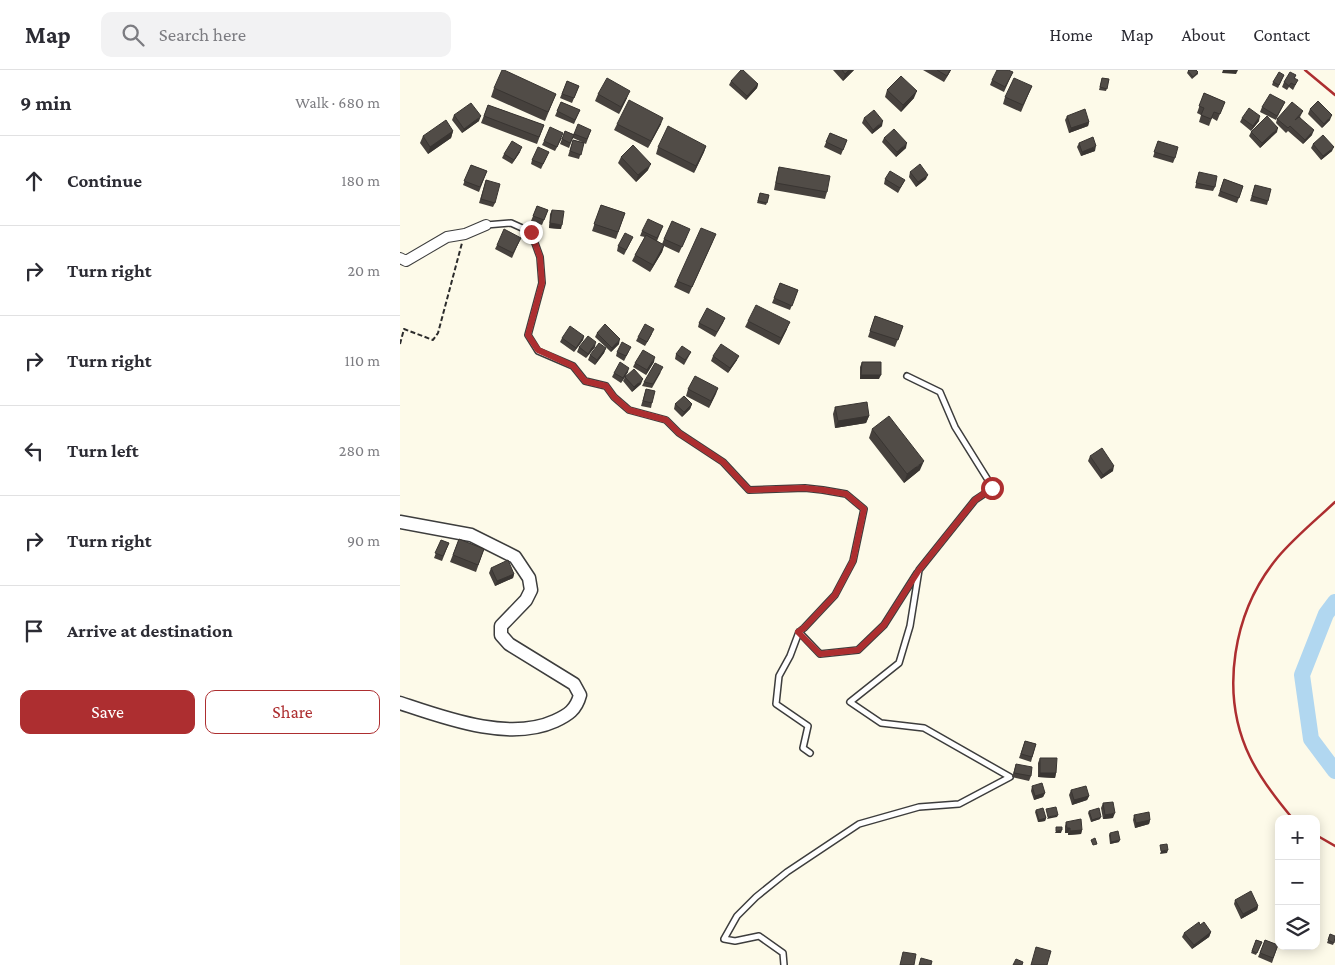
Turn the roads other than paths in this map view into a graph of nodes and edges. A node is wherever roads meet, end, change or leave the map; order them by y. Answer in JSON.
{"nodes":[{"id":1,"x":486,"y":225,"type":"joint"},
{"id":2,"x":400,"y":258,"type":"edge"},
{"id":3,"x":907,"y":376,"type":"dead end"},
{"id":4,"x":400,"y":522,"type":"edge"},
{"id":5,"x":919,"y":570,"type":"junction"},
{"id":6,"x":798,"y":632,"type":"junction"},
{"id":7,"x":400,"y":703,"type":"edge"},
{"id":8,"x":810,"y":753,"type":"dead end"},
{"id":9,"x":784,"y":965,"type":"edge"}],
"edges":[{"from":1,"to":2,"type":"street"},
{"from":1,"to":6,"type":"lane"},
{"from":3,"to":5,"type":"lane"},
{"from":4,"to":7,"type":"street"},
{"from":5,"to":6,"type":"lane"},
{"from":5,"to":9,"type":"lane"},
{"from":6,"to":8,"type":"lane"}]}
